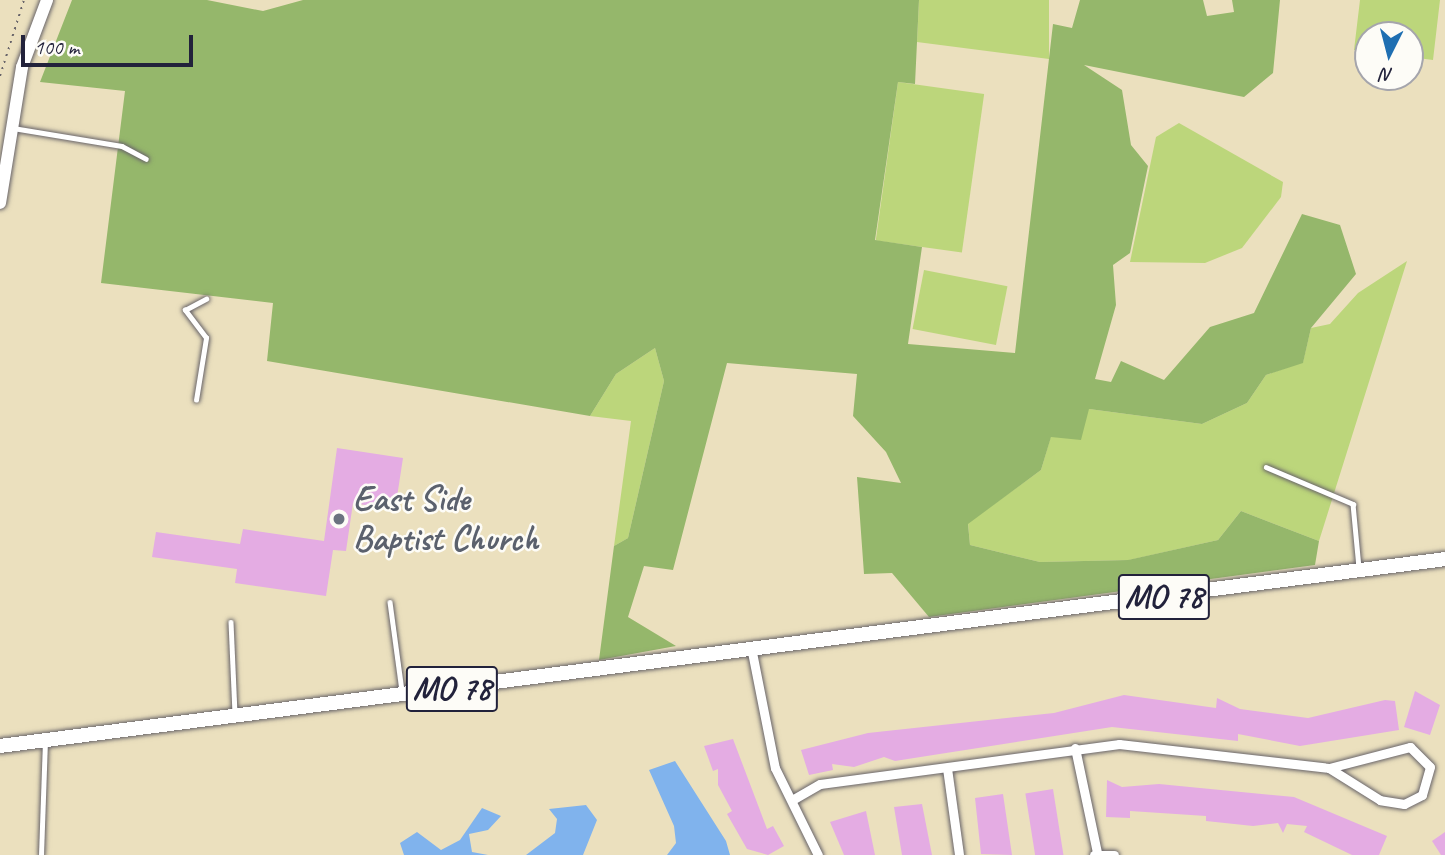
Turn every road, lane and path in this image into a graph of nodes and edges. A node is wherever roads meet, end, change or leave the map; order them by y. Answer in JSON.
{"nodes":[{"id":1,"x":24,"y":0,"type":"edge"},
{"id":2,"x":47,"y":0,"type":"edge"},
{"id":3,"x":0,"y":76,"type":"edge"},
{"id":4,"x":12,"y":128,"type":"junction"},
{"id":5,"x":146,"y":159,"type":"dead end"},
{"id":6,"x":0,"y":203,"type":"edge"},
{"id":7,"x":206,"y":299,"type":"dead end"},
{"id":8,"x":196,"y":400,"type":"dead end"},
{"id":9,"x":1266,"y":467,"type":"dead end"},
{"id":10,"x":1445,"y":559,"type":"edge"},
{"id":11,"x":1361,"y":571,"type":"junction"},
{"id":12,"x":390,"y":601,"type":"dead end"},
{"id":13,"x":231,"y":622,"type":"dead end"},
{"id":14,"x":752,"y":652,"type":"junction"},
{"id":15,"x":403,"y":696,"type":"junction"},
{"id":16,"x":236,"y":717,"type":"junction"},
{"id":17,"x":45,"y":741,"type":"junction"},
{"id":18,"x":0,"y":746,"type":"edge"},
{"id":19,"x":1076,"y":748,"type":"junction"},
{"id":20,"x":947,"y":768,"type":"junction"},
{"id":21,"x":1329,"y":768,"type":"junction"},
{"id":22,"x":793,"y":800,"type":"junction"},
{"id":23,"x":1095,"y":854,"type":"edge"},
{"id":24,"x":41,"y":855,"type":"edge"},
{"id":25,"x":818,"y":855,"type":"edge"},
{"id":26,"x":959,"y":855,"type":"edge"},
{"id":27,"x":1114,"y":855,"type":"edge"}],
"edges":[{"from":1,"to":3,"type":"path"},
{"from":2,"to":4,"type":"main road"},
{"from":4,"to":5,"type":"lane"},
{"from":4,"to":6,"type":"main road"},
{"from":7,"to":8,"type":"lane"},
{"from":9,"to":11,"type":"lane"},
{"from":10,"to":11,"type":"main road","number":"MO 78"},
{"from":11,"to":14,"type":"main road","number":"MO 78"},
{"from":12,"to":15,"type":"lane"},
{"from":13,"to":16,"type":"lane"},
{"from":14,"to":15,"type":"main road","number":"MO 78"},
{"from":14,"to":22,"type":"street"},
{"from":15,"to":16,"type":"main road","number":"MO 78"},
{"from":16,"to":17,"type":"main road","number":"MO 78"},
{"from":17,"to":18,"type":"main road","number":"MO 78"},
{"from":17,"to":24,"type":"lane"},
{"from":19,"to":20,"type":"street"},
{"from":19,"to":21,"type":"street"},
{"from":19,"to":23,"type":"street"},
{"from":20,"to":22,"type":"street"},
{"from":20,"to":26,"type":"street"},
{"from":21,"to":21,"type":"street"},
{"from":22,"to":25,"type":"street"},
{"from":23,"to":27,"type":"street"}]}
